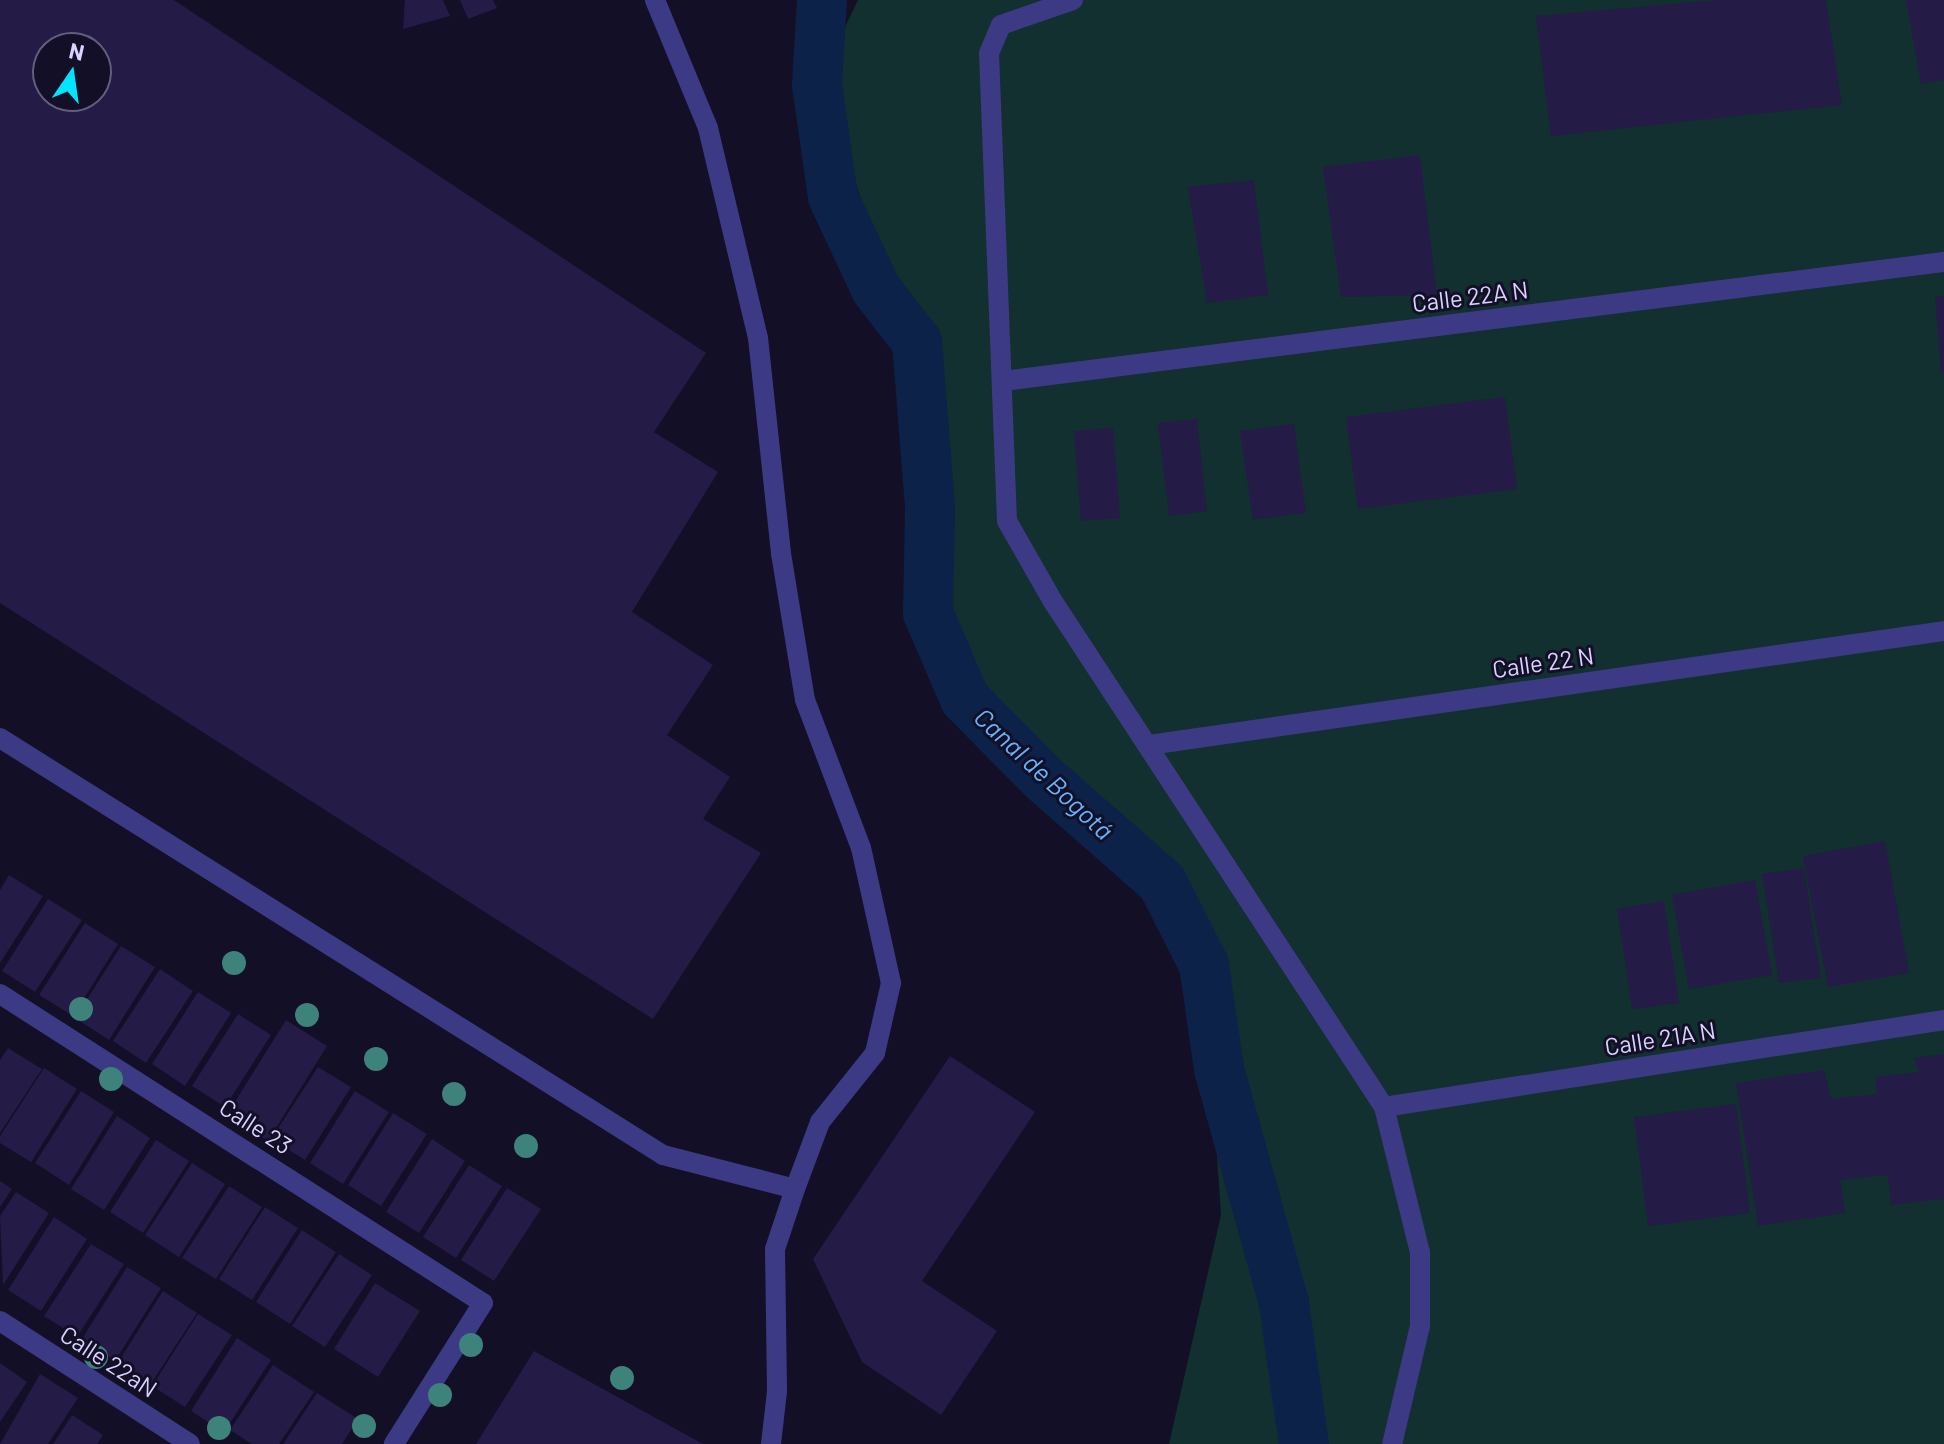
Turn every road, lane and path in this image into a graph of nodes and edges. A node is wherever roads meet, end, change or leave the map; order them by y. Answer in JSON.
{"nodes":[{"id":1,"x":655,"y":0,"type":"edge"},
{"id":2,"x":1073,"y":0,"type":"edge"},
{"id":3,"x":1027,"y":8,"type":"edge"},
{"id":4,"x":1944,"y":262,"type":"edge"},
{"id":5,"x":1003,"y":381,"type":"junction"},
{"id":6,"x":1944,"y":631,"type":"edge"},
{"id":7,"x":0,"y":738,"type":"edge"},
{"id":8,"x":1149,"y":745,"type":"junction"},
{"id":9,"x":0,"y":994,"type":"edge"},
{"id":10,"x":1944,"y":1020,"type":"edge"},
{"id":11,"x":1384,"y":1107,"type":"junction"},
{"id":12,"x":795,"y":1189,"type":"junction"},
{"id":13,"x":0,"y":1321,"type":"edge"},
{"id":14,"x":190,"y":1444,"type":"edge"},
{"id":15,"x":394,"y":1444,"type":"edge"},
{"id":16,"x":771,"y":1444,"type":"edge"},
{"id":17,"x":1392,"y":1444,"type":"edge"}],
"edges":[{"from":1,"to":12,"type":"street"},
{"from":2,"to":3,"type":"street"},
{"from":3,"to":5,"type":"street"},
{"from":4,"to":5,"type":"street","name":"Calle 22A N"},
{"from":5,"to":8,"type":"street"},
{"from":6,"to":8,"type":"street","name":"Calle 22 N"},
{"from":7,"to":12,"type":"street"},
{"from":8,"to":11,"type":"street"},
{"from":9,"to":15,"type":"street","name":"Calle 23"},
{"from":10,"to":11,"type":"street","name":"Calle 21A N"},
{"from":11,"to":17,"type":"street"},
{"from":12,"to":16,"type":"street"},
{"from":13,"to":14,"type":"street","name":"Calle 22aN"}]}
